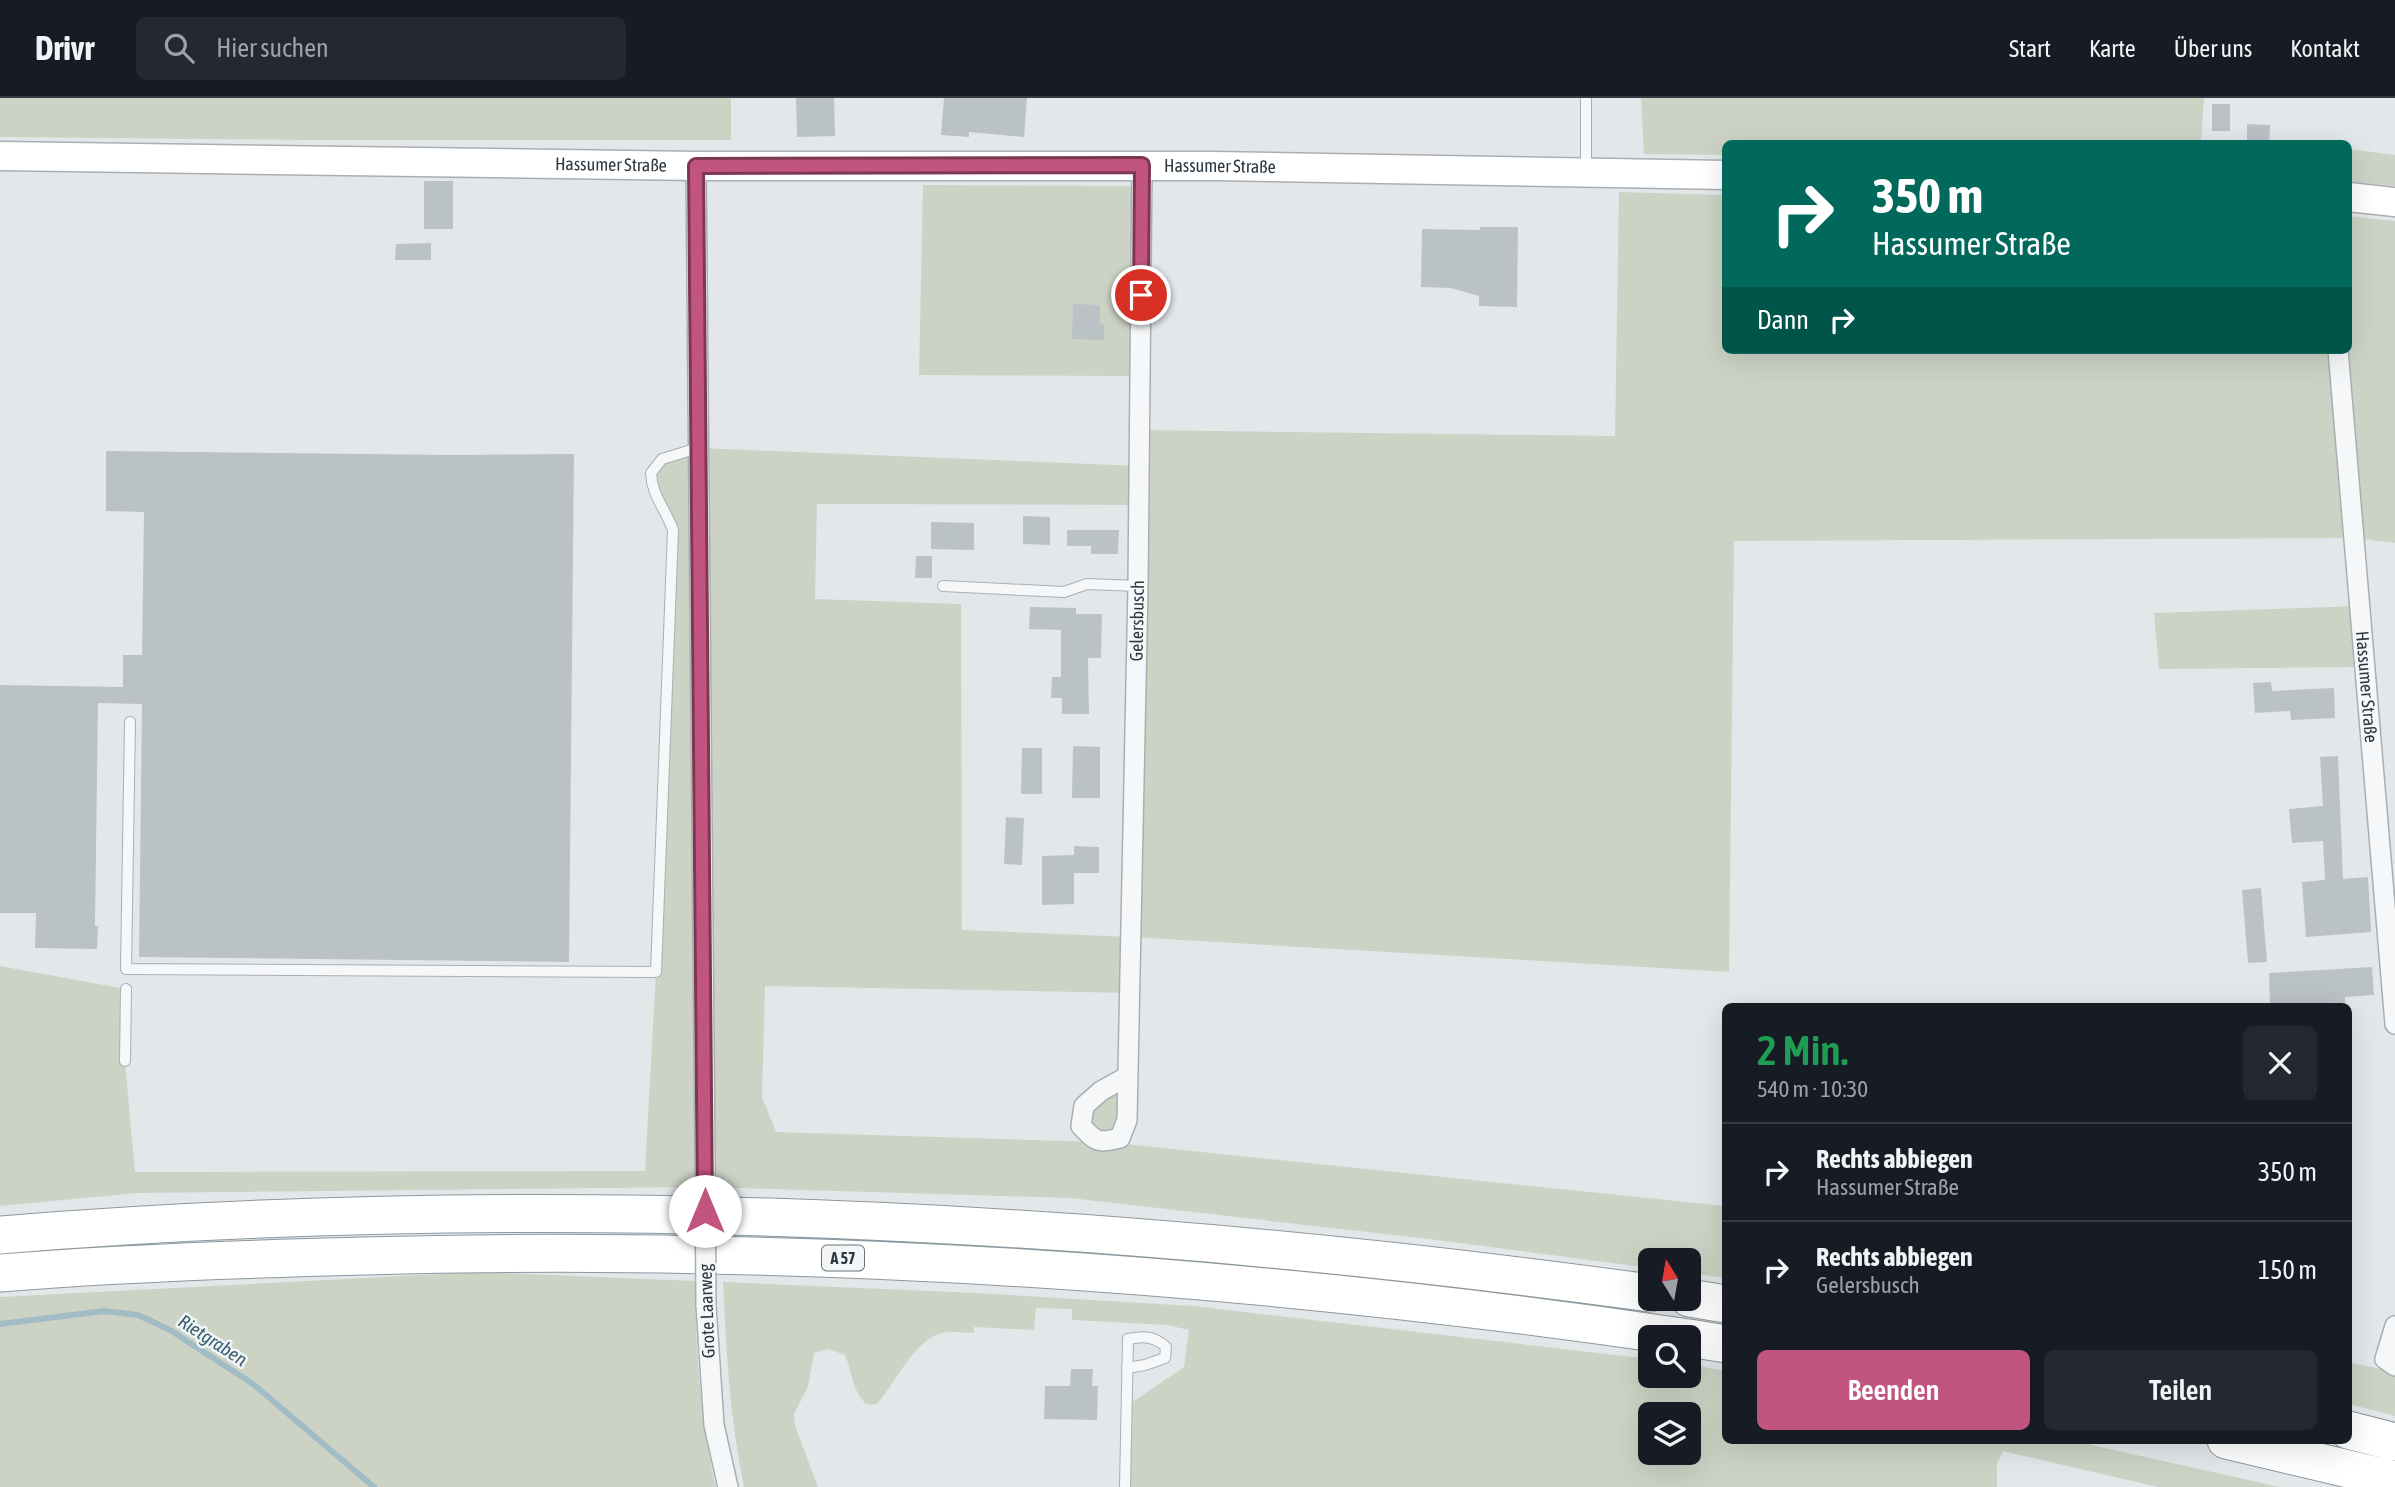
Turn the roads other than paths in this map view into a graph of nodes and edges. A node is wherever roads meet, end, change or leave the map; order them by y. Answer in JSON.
{"nodes":[{"id":1,"x":1586,"y":98,"type":"edge"},
{"id":2,"x":0,"y":156,"type":"edge"},
{"id":3,"x":1142,"y":165,"type":"junction"},
{"id":4,"x":696,"y":166,"type":"junction"},
{"id":5,"x":1586,"y":172,"type":"junction"},
{"id":6,"x":1722,"y":175,"type":"edge"},
{"id":7,"x":2352,"y":197,"type":"edge"},
{"id":8,"x":2395,"y":202,"type":"edge"},
{"id":9,"x":2338,"y":354,"type":"edge"},
{"id":10,"x":698,"y":448,"type":"junction"},
{"id":11,"x":943,"y":586,"type":"dead end"},
{"id":12,"x":1138,"y":586,"type":"junction"},
{"id":13,"x":130,"y":722,"type":"dead end"},
{"id":14,"x":126,"y":989,"type":"dead end"},
{"id":15,"x":2395,"y":1024,"type":"edge"},
{"id":16,"x":125,"y":1062,"type":"dead end"},
{"id":17,"x":1128,"y":1076,"type":"dead end"},
{"id":18,"x":0,"y":1235,"type":"edge"},
{"id":19,"x":0,"y":1273,"type":"edge"},
{"id":20,"x":1638,"y":1291,"type":"edge"},
{"id":21,"x":1701,"y":1300,"type":"edge"},
{"id":22,"x":1722,"y":1303,"type":"edge"},
{"id":23,"x":2395,"y":1326,"type":"edge"},
{"id":24,"x":1638,"y":1331,"type":"edge"},
{"id":25,"x":1701,"y":1340,"type":"edge"},
{"id":26,"x":1722,"y":1343,"type":"edge"},
{"id":27,"x":2395,"y":1366,"type":"edge"},
{"id":28,"x":1127,"y":1368,"type":"dead end"},
{"id":29,"x":2352,"y":1431,"type":"edge"},
{"id":30,"x":2395,"y":1442,"type":"edge"},
{"id":31,"x":2243,"y":1444,"type":"edge"},
{"id":32,"x":2395,"y":1480,"type":"edge"},
{"id":33,"x":728,"y":1487,"type":"edge"},
{"id":34,"x":1125,"y":1487,"type":"edge"}],
"edges":[{"from":1,"to":5,"type":"lane"},
{"from":2,"to":4,"type":"street","name":"Hassumer Straße"},
{"from":3,"to":4,"type":"street","name":"Hassumer Straße"},
{"from":3,"to":5,"type":"street","name":"Hassumer Straße"},
{"from":3,"to":12,"type":"street","name":"Gelersbusch"},
{"from":4,"to":10,"type":"street","name":"Grote Laarweg"},
{"from":5,"to":6,"type":"street","name":"Hassumer Straße"},
{"from":7,"to":8,"type":"street"},
{"from":9,"to":15,"type":"street","name":"Hassumer Straße"},
{"from":10,"to":13,"type":"lane"},
{"from":10,"to":33,"type":"street","name":"Grote Laarweg","bridge":true},
{"from":11,"to":12,"type":"lane"},
{"from":12,"to":17,"type":"street","name":"Gelersbusch"},
{"from":14,"to":16,"type":"lane"},
{"from":18,"to":20,"type":"highway","number":"A 57"},
{"from":19,"to":24,"type":"highway","number":"A 57"},
{"from":21,"to":22,"type":"highway"},
{"from":23,"to":27,"type":"street"},
{"from":25,"to":26,"type":"highway"},
{"from":28,"to":34,"type":"lane"},
{"from":29,"to":30,"type":"highway"},
{"from":31,"to":32,"type":"highway"}]}
